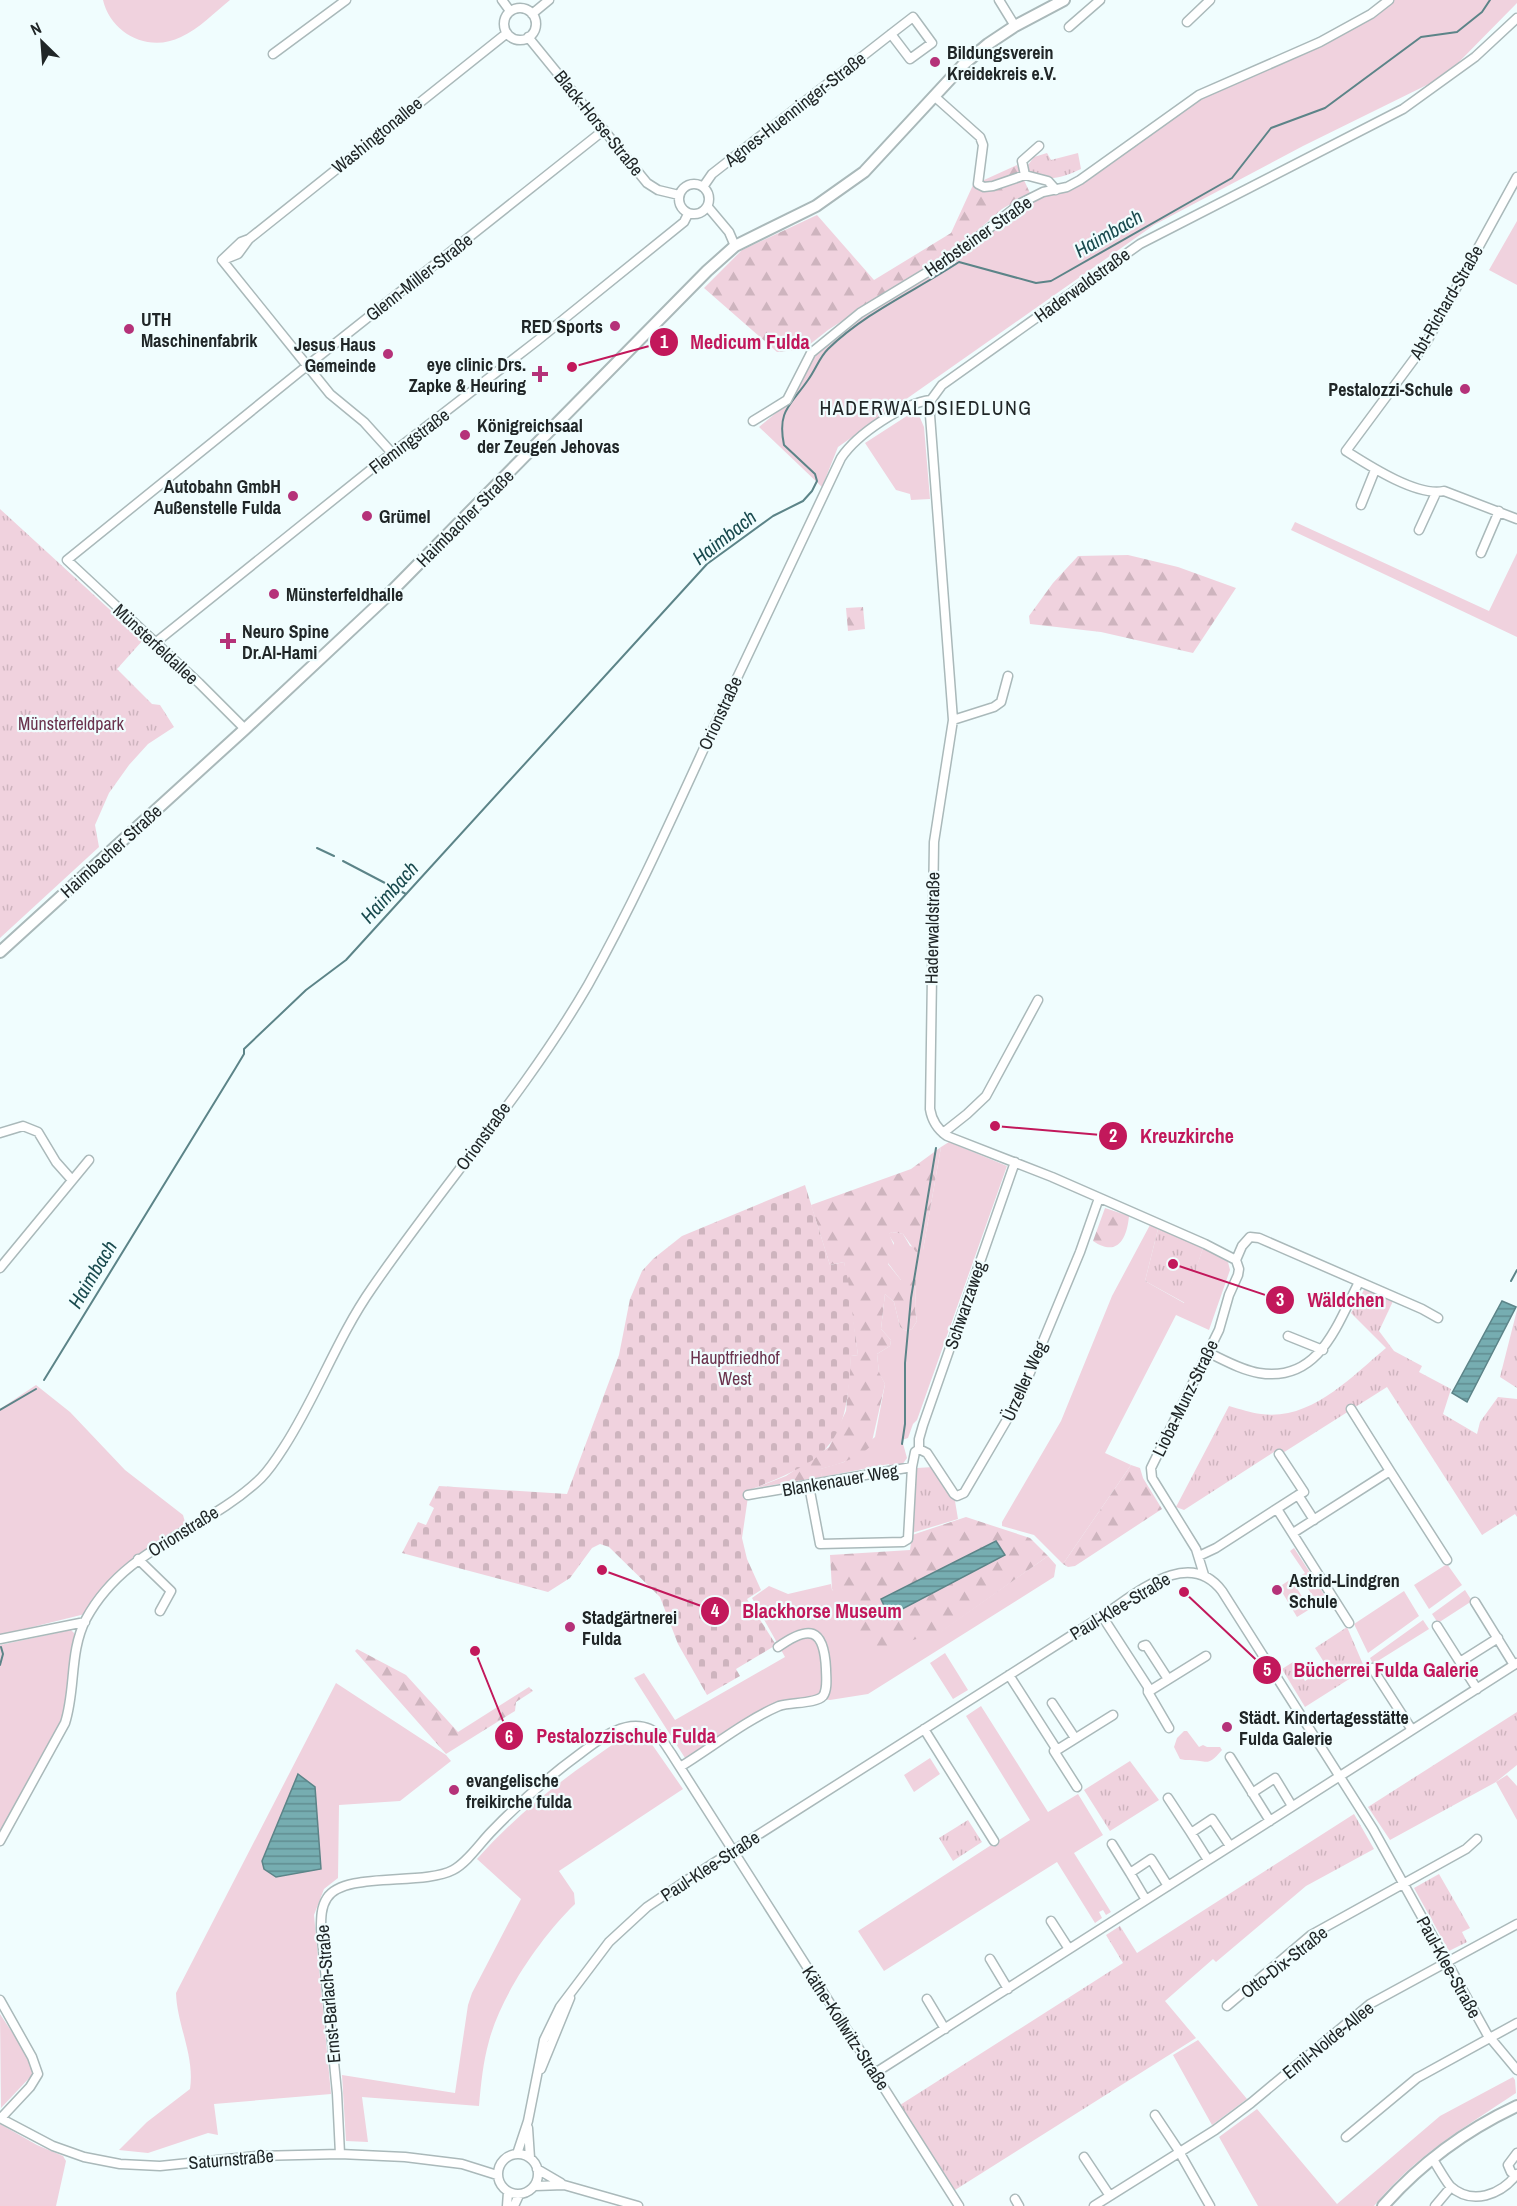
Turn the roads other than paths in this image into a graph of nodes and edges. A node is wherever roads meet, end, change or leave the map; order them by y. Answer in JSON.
{"nodes":[{"id":1,"x":346,"y":0,"type":"edge"},
{"id":2,"x":502,"y":0,"type":"edge"},
{"id":3,"x":549,"y":0,"type":"edge"},
{"id":4,"x":999,"y":0,"type":"edge"},
{"id":5,"x":1064,"y":0,"type":"edge"},
{"id":6,"x":1100,"y":0,"type":"edge"},
{"id":7,"x":1210,"y":0,"type":"edge"},
{"id":8,"x":1389,"y":0,"type":"edge"},
{"id":9,"x":510,"y":11,"type":"junction"},
{"id":10,"x":532,"y":14,"type":"junction"},
{"id":11,"x":1517,"y":18,"type":"edge"},
{"id":12,"x":1187,"y":22,"type":"dead end"},
{"id":13,"x":1016,"y":26,"type":"junction"},
{"id":14,"x":1069,"y":27,"type":"dead end"},
{"id":15,"x":507,"y":33,"type":"junction"},
{"id":16,"x":891,"y":34,"type":"junction"},
{"id":17,"x":528,"y":37,"type":"junction"},
{"id":18,"x":273,"y":54,"type":"dead end"},
{"id":19,"x":934,"y":96,"type":"junction"},
{"id":20,"x":604,"y":130,"type":"junction"},
{"id":21,"x":1039,"y":146,"type":"dead end"},
{"id":22,"x":1025,"y":175,"type":"junction"},
{"id":23,"x":1517,"y":177,"type":"edge"},
{"id":24,"x":703,"y":187,"type":"junction"},
{"id":25,"x":1056,"y":190,"type":"junction"},
{"id":26,"x":679,"y":195,"type":"junction"},
{"id":27,"x":708,"y":207,"type":"junction"},
{"id":28,"x":688,"y":214,"type":"junction"},
{"id":29,"x":735,"y":246,"type":"junction"},
{"id":30,"x":308,"y":365,"type":"junction"},
{"id":31,"x":932,"y":400,"type":"junction"},
{"id":32,"x":753,"y":421,"type":"dead end"},
{"id":33,"x":392,"y":453,"type":"junction"},
{"id":34,"x":1375,"y":470,"type":"junction"},
{"id":35,"x":1436,"y":493,"type":"junction"},
{"id":36,"x":1361,"y":505,"type":"dead end"},
{"id":37,"x":1499,"y":511,"type":"junction"},
{"id":38,"x":1517,"y":519,"type":"edge"},
{"id":39,"x":1419,"y":530,"type":"dead end"},
{"id":40,"x":1481,"y":553,"type":"dead end"},
{"id":41,"x":67,"y":560,"type":"joint"},
{"id":42,"x":155,"y":643,"type":"junction"},
{"id":43,"x":1008,"y":676,"type":"dead end"},
{"id":44,"x":953,"y":720,"type":"junction"},
{"id":45,"x":245,"y":729,"type":"junction"},
{"id":46,"x":0,"y":952,"type":"edge"},
{"id":47,"x":1038,"y":1000,"type":"dead end"},
{"id":48,"x":0,"y":1133,"type":"edge"},
{"id":49,"x":943,"y":1133,"type":"junction"},
{"id":50,"x":89,"y":1160,"type":"dead end"},
{"id":51,"x":1015,"y":1162,"type":"junction"},
{"id":52,"x":72,"y":1180,"type":"junction"},
{"id":53,"x":1100,"y":1198,"type":"junction"},
{"id":54,"x":1236,"y":1260,"type":"junction"},
{"id":55,"x":0,"y":1268,"type":"edge"},
{"id":56,"x":1359,"y":1282,"type":"junction"},
{"id":57,"x":1437,"y":1318,"type":"dead end"},
{"id":58,"x":1288,"y":1336,"type":"dead end"},
{"id":59,"x":1323,"y":1350,"type":"junction"},
{"id":60,"x":1207,"y":1352,"type":"junction"},
{"id":61,"x":1351,"y":1410,"type":"dead end"},
{"id":62,"x":919,"y":1449,"type":"junction"},
{"id":63,"x":1280,"y":1454,"type":"dead end"},
{"id":64,"x":912,"y":1467,"type":"junction"},
{"id":65,"x":1390,"y":1472,"type":"junction"},
{"id":66,"x":809,"y":1486,"type":"junction"},
{"id":67,"x":1298,"y":1495,"type":"junction"},
{"id":68,"x":748,"y":1496,"type":"dead end"},
{"id":69,"x":1277,"y":1509,"type":"junction"},
{"id":70,"x":1314,"y":1520,"type":"junction"},
{"id":71,"x":1293,"y":1533,"type":"junction"},
{"id":72,"x":1199,"y":1556,"type":"junction"},
{"id":73,"x":138,"y":1559,"type":"junction"},
{"id":74,"x":1447,"y":1560,"type":"dead end"},
{"id":75,"x":1191,"y":1572,"type":"junction"},
{"id":76,"x":1204,"y":1575,"type":"junction"},
{"id":77,"x":1475,"y":1602,"type":"dead end"},
{"id":78,"x":160,"y":1611,"type":"dead end"},
{"id":79,"x":1102,"y":1616,"type":"junction"},
{"id":80,"x":85,"y":1622,"type":"junction"},
{"id":81,"x":1349,"y":1623,"type":"dead end"},
{"id":82,"x":1437,"y":1626,"type":"dead end"},
{"id":83,"x":1498,"y":1638,"type":"junction"},
{"id":84,"x":0,"y":1639,"type":"edge"},
{"id":85,"x":1143,"y":1646,"type":"dead end"},
{"id":86,"x":778,"y":1647,"type":"dead end"},
{"id":87,"x":1206,"y":1656,"type":"dead end"},
{"id":88,"x":1460,"y":1662,"type":"junction"},
{"id":89,"x":1516,"y":1664,"type":"edge"},
{"id":90,"x":1372,"y":1668,"type":"dead end"},
{"id":91,"x":1009,"y":1675,"type":"junction"},
{"id":92,"x":1168,"y":1679,"type":"junction"},
{"id":93,"x":1477,"y":1689,"type":"junction"},
{"id":94,"x":1148,"y":1692,"type":"junction"},
{"id":95,"x":1052,"y":1703,"type":"dead end"},
{"id":96,"x":1113,"y":1714,"type":"dead end"},
{"id":97,"x":1169,"y":1728,"type":"dead end"},
{"id":98,"x":924,"y":1729,"type":"junction"},
{"id":99,"x":1412,"y":1730,"type":"junction"},
{"id":100,"x":1075,"y":1738,"type":"junction"},
{"id":101,"x":1057,"y":1750,"type":"junction"},
{"id":102,"x":1230,"y":1758,"type":"dead end"},
{"id":103,"x":680,"y":1767,"type":"junction"},
{"id":104,"x":1341,"y":1776,"type":"junction"},
{"id":105,"x":1077,"y":1787,"type":"dead end"},
{"id":106,"x":1252,"y":1793,"type":"junction"},
{"id":107,"x":1168,"y":1798,"type":"dead end"},
{"id":108,"x":1293,"y":1806,"type":"junction"},
{"id":109,"x":1270,"y":1821,"type":"junction"},
{"id":110,"x":1191,"y":1833,"type":"junction"},
{"id":111,"x":1477,"y":1839,"type":"dead end"},
{"id":112,"x":0,"y":1841,"type":"edge"},
{"id":113,"x":994,"y":1841,"type":"dead end"},
{"id":114,"x":1112,"y":1844,"type":"dead end"},
{"id":115,"x":1230,"y":1846,"type":"junction"},
{"id":116,"x":733,"y":1851,"type":"junction"},
{"id":117,"x":1208,"y":1860,"type":"junction"},
{"id":118,"x":1130,"y":1873,"type":"junction"},
{"id":119,"x":1404,"y":1885,"type":"junction"},
{"id":120,"x":1168,"y":1886,"type":"junction"},
{"id":121,"x":1146,"y":1900,"type":"junction"},
{"id":122,"x":1051,"y":1921,"type":"dead end"},
{"id":123,"x":1517,"y":1924,"type":"edge"},
{"id":124,"x":1069,"y":1949,"type":"junction"},
{"id":125,"x":990,"y":1959,"type":"dead end"},
{"id":126,"x":1446,"y":1963,"type":"junction"},
{"id":127,"x":1008,"y":1989,"type":"junction"},
{"id":128,"x":0,"y":2000,"type":"edge"},
{"id":129,"x":927,"y":2000,"type":"dead end"},
{"id":130,"x":1227,"y":2006,"type":"dead end"},
{"id":131,"x":1517,"y":2023,"type":"edge"},
{"id":132,"x":945,"y":2029,"type":"junction"},
{"id":133,"x":1490,"y":2038,"type":"junction"},
{"id":134,"x":1516,"y":2067,"type":"edge"},
{"id":135,"x":875,"y":2073,"type":"junction"},
{"id":136,"x":1515,"y":2105,"type":"edge"},
{"id":137,"x":1155,"y":2115,"type":"dead end"},
{"id":138,"x":1,"y":2118,"type":"edge"},
{"id":139,"x":528,"y":2121,"type":"junction"},
{"id":140,"x":1346,"y":2137,"type":"dead end"},
{"id":141,"x":1180,"y":2152,"type":"junction"},
{"id":142,"x":1517,"y":2153,"type":"edge"},
{"id":143,"x":340,"y":2154,"type":"junction"},
{"id":144,"x":517,"y":2154,"type":"junction"},
{"id":145,"x":1084,"y":2157,"type":"dead end"},
{"id":146,"x":530,"y":2158,"type":"junction"},
{"id":147,"x":1432,"y":2158,"type":"junction"},
{"id":148,"x":500,"y":2163,"type":"junction"},
{"id":149,"x":471,"y":2165,"type":"junction"},
{"id":150,"x":537,"y":2169,"type":"junction"},
{"id":151,"x":497,"y":2175,"type":"junction"},
{"id":152,"x":1516,"y":2175,"type":"edge"},
{"id":153,"x":564,"y":2185,"type":"junction"},
{"id":154,"x":535,"y":2186,"type":"junction"},
{"id":155,"x":1450,"y":2187,"type":"junction"},
{"id":156,"x":508,"y":2192,"type":"junction"},
{"id":157,"x":519,"y":2195,"type":"junction"},
{"id":158,"x":1110,"y":2196,"type":"junction"},
{"id":159,"x":507,"y":2206,"type":"edge"},
{"id":160,"x":514,"y":2206,"type":"edge"},
{"id":161,"x":638,"y":2206,"type":"edge"},
{"id":162,"x":959,"y":2206,"type":"edge"},
{"id":163,"x":1094,"y":2206,"type":"edge"},
{"id":164,"x":1210,"y":2206,"type":"edge"},
{"id":165,"x":1383,"y":2206,"type":"edge"},
{"id":166,"x":1435,"y":2206,"type":"edge"}],
"edges":[{"from":1,"to":18,"type":"street"},
{"from":2,"to":9,"type":"street"},
{"from":3,"to":10,"type":"street"},
{"from":4,"to":13,"type":"street"},
{"from":5,"to":13,"type":"main road","name":"Haimbacher Straße"},
{"from":6,"to":14,"type":"street"},
{"from":7,"to":12,"type":"street"},
{"from":8,"to":25,"type":"street","name":"Herbsteiner Straße"},
{"from":9,"to":10,"type":"street"},
{"from":9,"to":15,"type":"street"},
{"from":10,"to":17,"type":"street"},
{"from":11,"to":31,"type":"street","name":"Haderwaldstraße"},
{"from":13,"to":19,"type":"main road","name":"Haimbacher Straße"},
{"from":15,"to":17,"type":"street"},
{"from":15,"to":30,"type":"street","name":"Washingtonallee"},
{"from":16,"to":16,"type":"street","name":"Agnes-Huenninger-Straße"},
{"from":16,"to":24,"type":"street","name":"Agnes-Huenninger-Straße"},
{"from":17,"to":20,"type":"street","name":"Black-Horse-Straße"},
{"from":19,"to":22,"type":"street"},
{"from":19,"to":29,"type":"main road","name":"Haimbacher Straße"},
{"from":20,"to":26,"type":"street","name":"Black-Horse-Straße"},
{"from":20,"to":30,"type":"street","name":"Glenn-Miller-Straße"},
{"from":21,"to":22,"type":"street"},
{"from":22,"to":25,"type":"street"},
{"from":23,"to":34,"type":"street","name":"Abt-Richard-Straße"},
{"from":24,"to":26,"type":"street"},
{"from":24,"to":27,"type":"street"},
{"from":25,"to":32,"type":"street","name":"Herbsteiner Straße"},
{"from":26,"to":28,"type":"street"},
{"from":27,"to":28,"type":"street"},
{"from":27,"to":29,"type":"street"},
{"from":28,"to":33,"type":"street","name":"Flemingstraße"},
{"from":29,"to":45,"type":"main road","name":"Haimbacher Straße"},
{"from":30,"to":33,"type":"street"},
{"from":30,"to":41,"type":"street","name":"Glenn-Miller-Straße"},
{"from":31,"to":44,"type":"street","name":"Haderwaldstraße"},
{"from":31,"to":73,"type":"street","name":"Orionstraße"},
{"from":33,"to":42,"type":"street","name":"Flemingstraße"},
{"from":34,"to":35,"type":"street"},
{"from":34,"to":36,"type":"street"},
{"from":35,"to":37,"type":"street"},
{"from":35,"to":39,"type":"street"},
{"from":37,"to":38,"type":"street"},
{"from":37,"to":40,"type":"street"},
{"from":41,"to":42,"type":"street","name":"Münsterfeldallee"},
{"from":42,"to":45,"type":"street","name":"Münsterfeldallee"},
{"from":43,"to":44,"type":"street"},
{"from":44,"to":49,"type":"street","name":"Haderwaldstraße"},
{"from":45,"to":46,"type":"main road","name":"Haimbacher Straße"},
{"from":47,"to":49,"type":"street"},
{"from":48,"to":52,"type":"street"},
{"from":49,"to":51,"type":"street"},
{"from":50,"to":52,"type":"street"},
{"from":51,"to":53,"type":"street"},
{"from":51,"to":62,"type":"street","name":"Schwarzaweg"},
{"from":52,"to":55,"type":"street"},
{"from":53,"to":54,"type":"street"},
{"from":53,"to":62,"type":"street","name":"Ürzeller Weg"},
{"from":54,"to":56,"type":"street","name":"Lioba-Munz-Straße"},
{"from":54,"to":60,"type":"street","name":"Lioba-Munz-Straße"},
{"from":56,"to":57,"type":"street"},
{"from":56,"to":59,"type":"street"},
{"from":58,"to":59,"type":"street"},
{"from":59,"to":60,"type":"street"},
{"from":60,"to":72,"type":"street","name":"Lioba-Munz-Straße"},
{"from":61,"to":65,"type":"street"},
{"from":62,"to":64,"type":"street","name":"Blankenauer Weg"},
{"from":63,"to":67,"type":"street"},
{"from":64,"to":66,"type":"street","name":"Blankenauer Weg"},
{"from":64,"to":66,"type":"street"},
{"from":65,"to":70,"type":"street"},
{"from":65,"to":74,"type":"street"},
{"from":66,"to":68,"type":"street","name":"Blankenauer Weg"},
{"from":67,"to":69,"type":"street"},
{"from":67,"to":70,"type":"street"},
{"from":69,"to":71,"type":"street"},
{"from":69,"to":72,"type":"street"},
{"from":70,"to":71,"type":"street"},
{"from":71,"to":81,"type":"street"},
{"from":72,"to":75,"type":"street"},
{"from":72,"to":76,"type":"street","name":"Lioba-Munz-Straße"},
{"from":73,"to":78,"type":"street"},
{"from":73,"to":80,"type":"street","name":"Orionstraße"},
{"from":75,"to":76,"type":"street","name":"Paul-Klee-Straße"},
{"from":75,"to":79,"type":"street","name":"Paul-Klee-Straße"},
{"from":76,"to":104,"type":"street","name":"Paul-Klee-Straße"},
{"from":77,"to":83,"type":"street"},
{"from":79,"to":91,"type":"street","name":"Paul-Klee-Straße"},
{"from":79,"to":94,"type":"street"},
{"from":80,"to":84,"type":"street"},
{"from":80,"to":112,"type":"street","name":"Orionstraße"},
{"from":82,"to":88,"type":"street"},
{"from":83,"to":88,"type":"street"},
{"from":83,"to":89,"type":"street"},
{"from":85,"to":92,"type":"street"},
{"from":86,"to":103,"type":"street"},
{"from":87,"to":92,"type":"street"},
{"from":88,"to":93,"type":"street"},
{"from":89,"to":93,"type":"street"},
{"from":90,"to":99,"type":"street"},
{"from":91,"to":98,"type":"street","name":"Paul-Klee-Straße"},
{"from":91,"to":101,"type":"street"},
{"from":92,"to":94,"type":"street"},
{"from":93,"to":99,"type":"street"},
{"from":94,"to":97,"type":"street"},
{"from":95,"to":100,"type":"street"},
{"from":96,"to":100,"type":"street"},
{"from":98,"to":113,"type":"street"},
{"from":98,"to":116,"type":"street","name":"Paul-Klee-Straße"},
{"from":99,"to":104,"type":"street"},
{"from":100,"to":101,"type":"street"},
{"from":101,"to":105,"type":"street"},
{"from":102,"to":106,"type":"street"},
{"from":103,"to":116,"type":"street","name":"Ernst-Barlach-Straße"},
{"from":103,"to":143,"type":"street","name":"Ernst-Barlach-Straße"},
{"from":104,"to":108,"type":"street"},
{"from":104,"to":119,"type":"street","name":"Paul-Klee-Straße"},
{"from":106,"to":108,"type":"street"},
{"from":106,"to":109,"type":"street"},
{"from":107,"to":110,"type":"street"},
{"from":108,"to":109,"type":"street"},
{"from":109,"to":115,"type":"street"},
{"from":110,"to":115,"type":"street"},
{"from":110,"to":117,"type":"street"},
{"from":111,"to":119,"type":"street","name":"Otto-Dix-Straße"},
{"from":114,"to":118,"type":"street"},
{"from":115,"to":117,"type":"street"},
{"from":116,"to":135,"type":"street","name":"Käthe-Kollwitz-Straße"},
{"from":116,"to":139,"type":"street","name":"Paul-Klee-Straße"},
{"from":117,"to":120,"type":"street"},
{"from":118,"to":120,"type":"street"},
{"from":118,"to":121,"type":"street"},
{"from":119,"to":126,"type":"street","name":"Paul-Klee-Straße"},
{"from":119,"to":130,"type":"street","name":"Otto-Dix-Straße"},
{"from":120,"to":121,"type":"street"},
{"from":121,"to":124,"type":"street"},
{"from":122,"to":124,"type":"street"},
{"from":123,"to":126,"type":"street","name":"Emil-Nolde-Allee"},
{"from":124,"to":127,"type":"street"},
{"from":125,"to":127,"type":"street"},
{"from":126,"to":133,"type":"street","name":"Paul-Klee-Straße"},
{"from":126,"to":141,"type":"street","name":"Emil-Nolde-Allee"},
{"from":127,"to":132,"type":"street"},
{"from":128,"to":138,"type":"street"},
{"from":129,"to":132,"type":"street"},
{"from":131,"to":133,"type":"street"},
{"from":132,"to":135,"type":"street"},
{"from":133,"to":134,"type":"street","name":"Paul-Klee-Straße"},
{"from":133,"to":140,"type":"street"},
{"from":135,"to":162,"type":"street","name":"Käthe-Kollwitz-Straße"},
{"from":136,"to":147,"type":"main road"},
{"from":137,"to":141,"type":"street"},
{"from":138,"to":143,"type":"street","name":"Saturnstraße"},
{"from":139,"to":144,"type":"street","name":"Paul-Klee-Straße"},
{"from":139,"to":146,"type":"street","name":"Paul-Klee-Straße"},
{"from":141,"to":158,"type":"street","name":"Emil-Nolde-Allee"},
{"from":141,"to":164,"type":"street"},
{"from":142,"to":152,"type":"street"},
{"from":143,"to":149,"type":"street","name":"Saturnstraße"},
{"from":144,"to":146,"type":"street"},
{"from":144,"to":148,"type":"street"},
{"from":145,"to":158,"type":"street"},
{"from":146,"to":150,"type":"street"},
{"from":147,"to":155,"type":"street"},
{"from":147,"to":165,"type":"main road"},
{"from":148,"to":149,"type":"street","name":"Saturnstraße"},
{"from":148,"to":151,"type":"street"},
{"from":149,"to":151,"type":"street","name":"Saturnstraße"},
{"from":150,"to":153,"type":"street"},
{"from":150,"to":154,"type":"street"},
{"from":151,"to":156,"type":"street"},
{"from":152,"to":155,"type":"street"},
{"from":153,"to":154,"type":"street"},
{"from":153,"to":161,"type":"street"},
{"from":154,"to":157,"type":"street"},
{"from":155,"to":166,"type":"street"},
{"from":156,"to":157,"type":"street"},
{"from":156,"to":159,"type":"street"},
{"from":157,"to":160,"type":"street"},
{"from":158,"to":163,"type":"street","name":"Emil-Nolde-Allee"}]}
